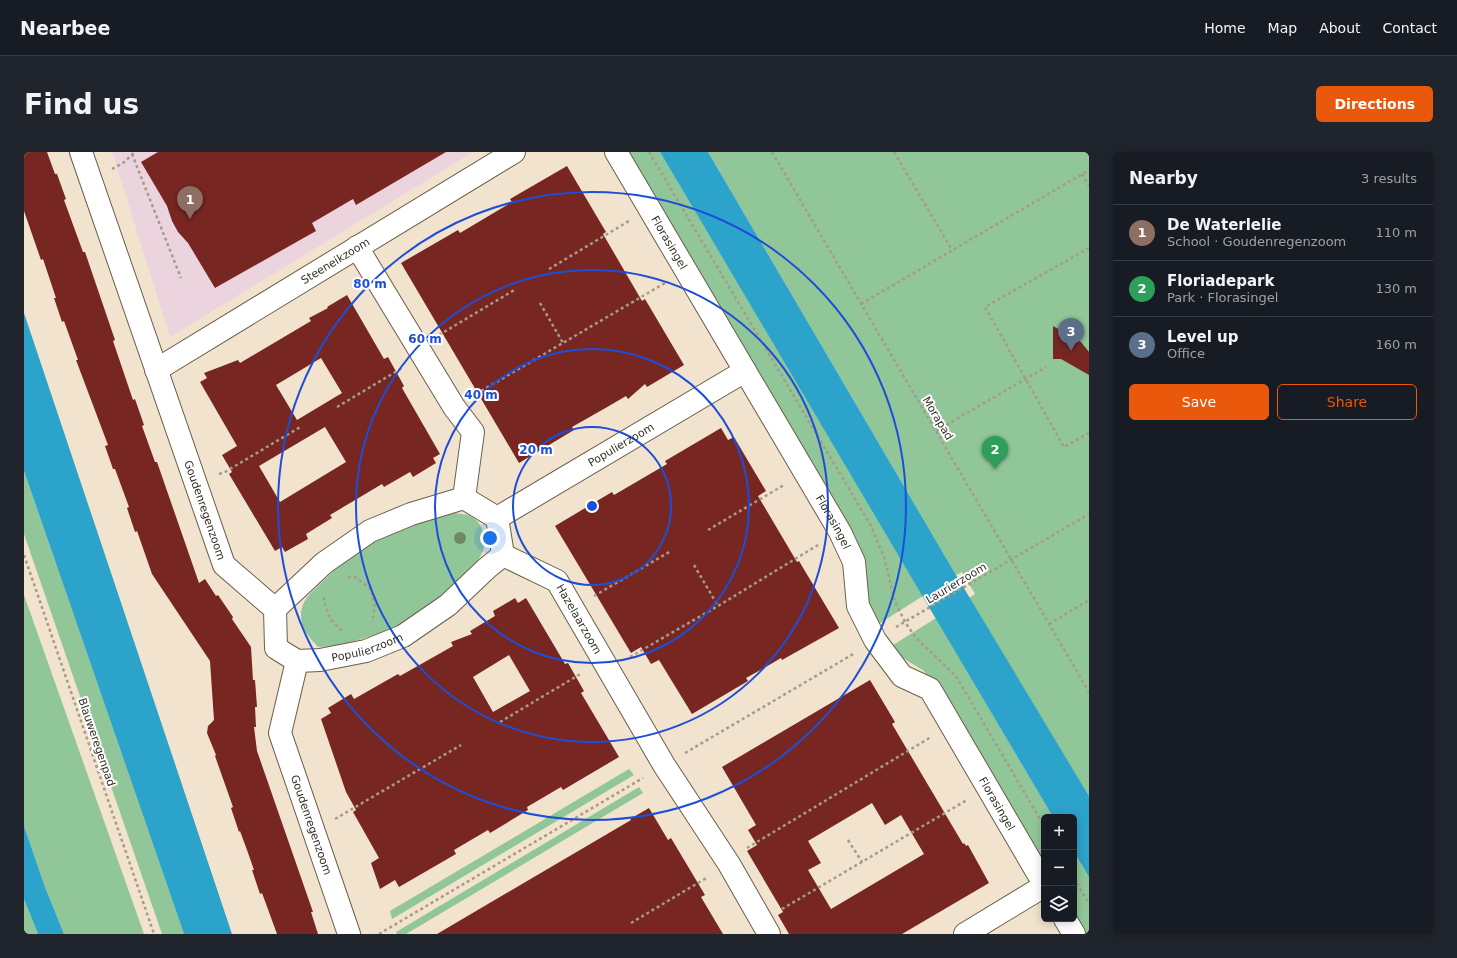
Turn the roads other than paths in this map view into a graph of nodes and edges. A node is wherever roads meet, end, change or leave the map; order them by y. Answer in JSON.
{"nodes":[{"id":1,"x":81,"y":152,"type":"edge"},
{"id":2,"x":514,"y":152,"type":"edge"},
{"id":3,"x":616,"y":152,"type":"edge"},
{"id":4,"x":357,"y":247,"type":"junction"},
{"id":5,"x":156,"y":370,"type":"junction"},
{"id":6,"x":745,"y":372,"type":"junction"},
{"id":7,"x":464,"y":498,"type":"junction"},
{"id":8,"x":497,"y":518,"type":"junction"},
{"id":9,"x":503,"y":555,"type":"junction"},
{"id":10,"x":275,"y":609,"type":"junction"},
{"id":11,"x":297,"y":661,"type":"junction"},
{"id":12,"x":1041,"y":880,"type":"edge"},
{"id":13,"x":1042,"y":886,"type":"edge"},
{"id":14,"x":1067,"y":922,"type":"edge"},
{"id":15,"x":765,"y":928,"type":"edge"},
{"id":16,"x":349,"y":934,"type":"edge"},
{"id":17,"x":964,"y":934,"type":"edge"},
{"id":18,"x":1074,"y":934,"type":"edge"}],
"edges":[{"from":1,"to":5,"type":"street","name":"Goudenregenzoom"},
{"from":2,"to":4,"type":"street","name":"Steeneikzoom"},
{"from":3,"to":6,"type":"street","name":"Florasingel"},
{"from":4,"to":5,"type":"street","name":"Steeneikzoom"},
{"from":4,"to":7,"type":"street"},
{"from":5,"to":10,"type":"street","name":"Goudenregenzoom"},
{"from":6,"to":8,"type":"street","name":"Populierzoom"},
{"from":6,"to":12,"type":"street","name":"Florasingel"},
{"from":7,"to":8,"type":"street"},
{"from":7,"to":10,"type":"street"},
{"from":8,"to":9,"type":"street"},
{"from":9,"to":11,"type":"street","name":"Populierzoom"},
{"from":9,"to":15,"type":"street","name":"Hazelaarzoom"},
{"from":10,"to":11,"type":"street"},
{"from":11,"to":16,"type":"street","name":"Goudenregenzoom"},
{"from":13,"to":17,"type":"street"},
{"from":14,"to":18,"type":"street"}]}
